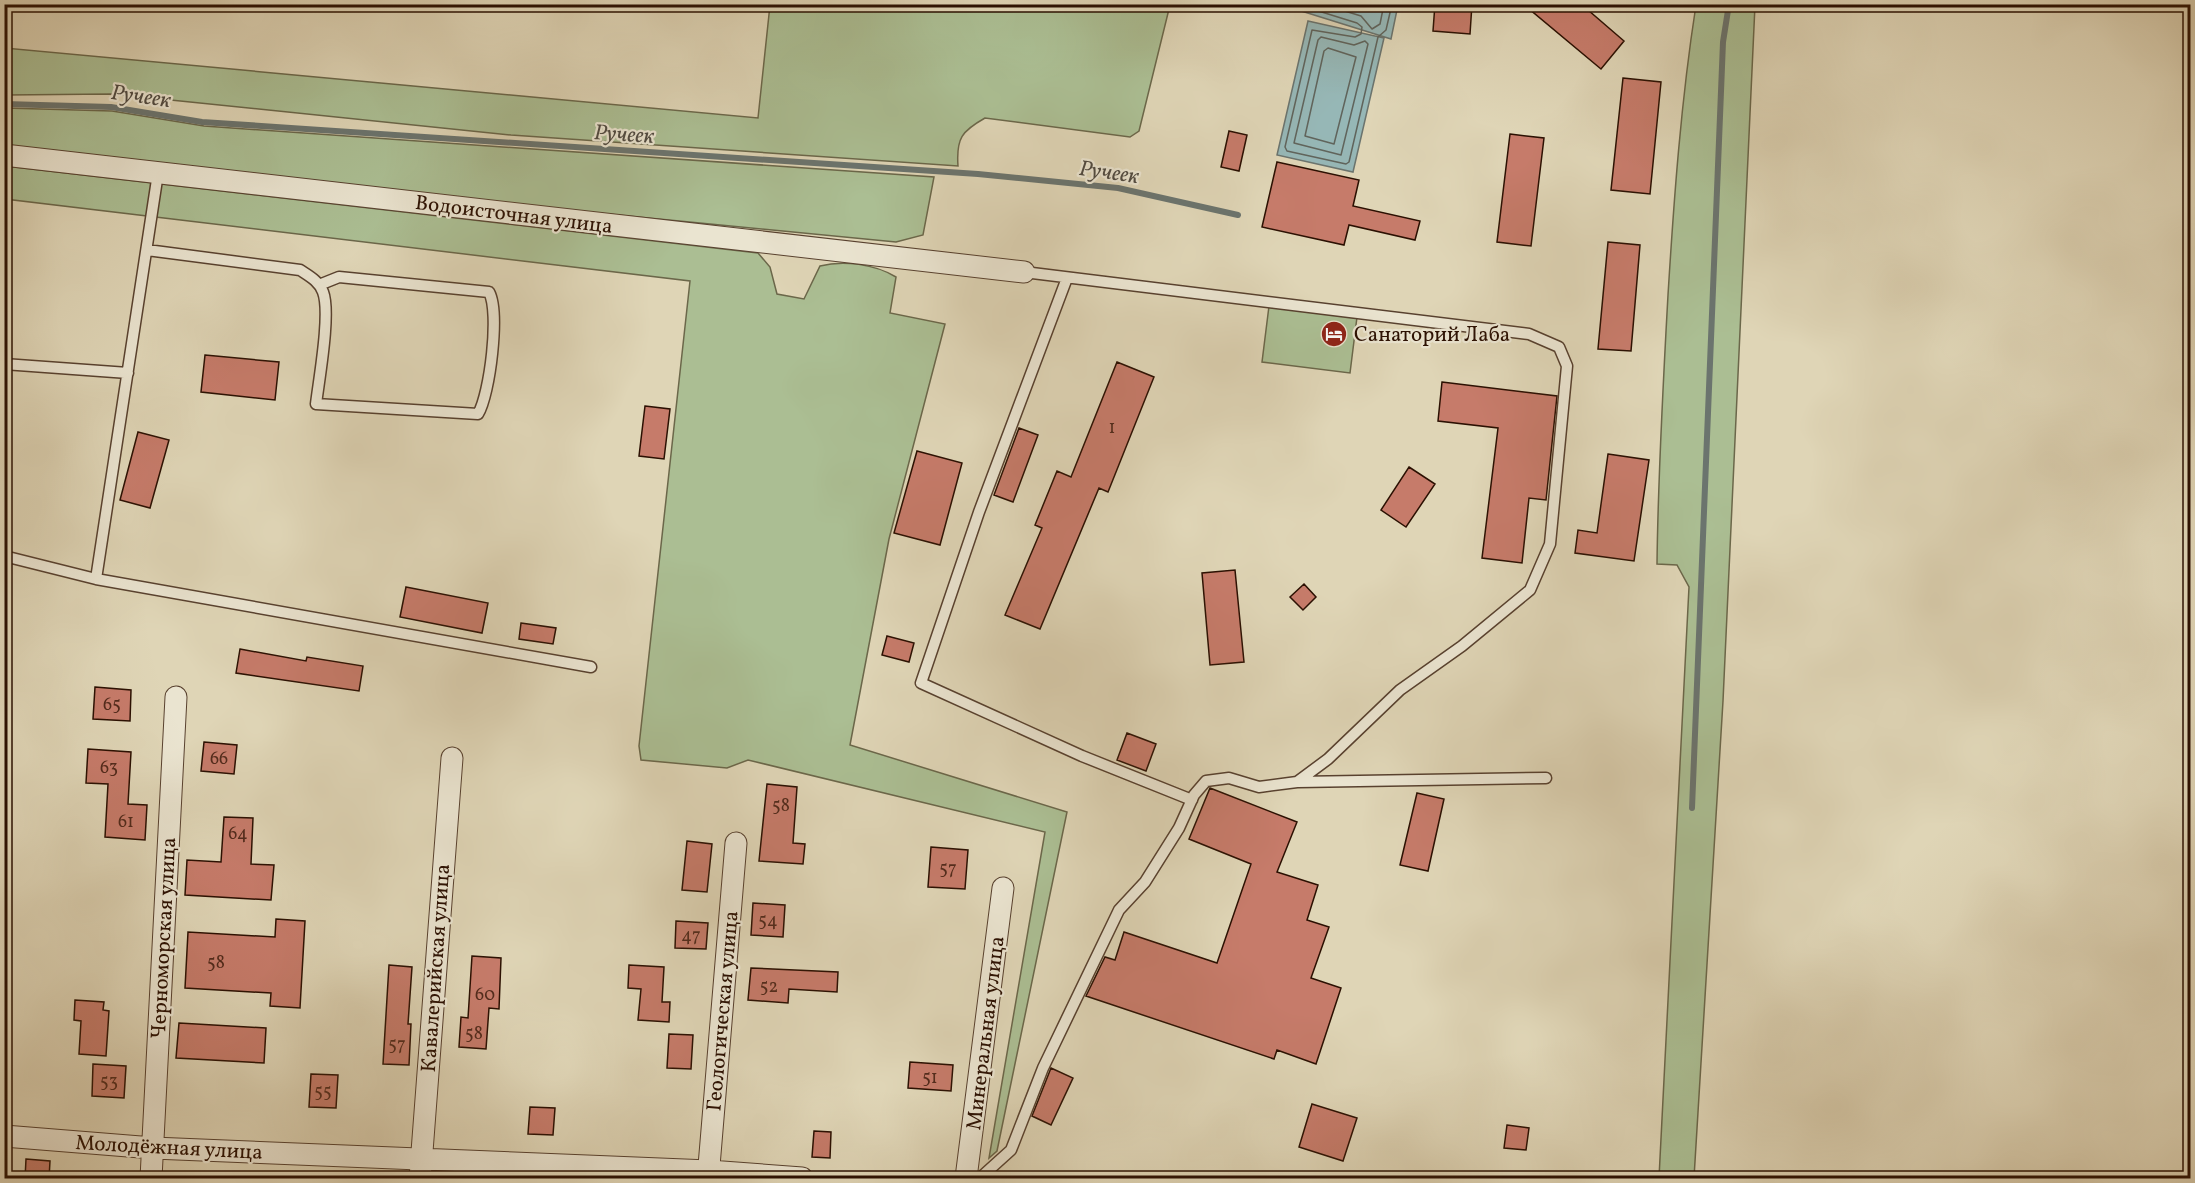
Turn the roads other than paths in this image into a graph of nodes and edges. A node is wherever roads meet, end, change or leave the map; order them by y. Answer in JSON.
{"nodes":[{"id":1,"x":4,"y":155,"type":"edge"},
{"id":2,"x":158,"y":173,"type":"junction"},
{"id":3,"x":147,"y":250,"type":"junction"},
{"id":4,"x":1024,"y":272,"type":"joint"},
{"id":5,"x":1067,"y":278,"type":"junction"},
{"id":6,"x":319,"y":285,"type":"junction"},
{"id":7,"x":4,"y":364,"type":"edge"},
{"id":8,"x":128,"y":373,"type":"junction"},
{"id":9,"x":4,"y":556,"type":"edge"},
{"id":10,"x":96,"y":579,"type":"junction"},
{"id":11,"x":591,"y":667,"type":"dead end"},
{"id":12,"x":176,"y":697,"type":"dead end"},
{"id":13,"x":452,"y":758,"type":"dead end"},
{"id":14,"x":1546,"y":778,"type":"dead end"},
{"id":15,"x":1297,"y":782,"type":"junction"},
{"id":16,"x":1192,"y":800,"type":"junction"},
{"id":17,"x":736,"y":843,"type":"dead end"},
{"id":18,"x":1003,"y":888,"type":"dead end"},
{"id":19,"x":4,"y":1136,"type":"edge"},
{"id":20,"x":153,"y":1148,"type":"junction"},
{"id":21,"x":420,"y":1169,"type":"edge"},
{"id":22,"x":708,"y":1175,"type":"edge"},
{"id":23,"x":151,"y":1179,"type":"edge"},
{"id":24,"x":802,"y":1179,"type":"edge"},
{"id":25,"x":966,"y":1179,"type":"edge"},
{"id":26,"x":980,"y":1179,"type":"edge"}],
"edges":[{"from":1,"to":2,"type":"street","name":"Водоисточная улица"},
{"from":2,"to":3,"type":"lane"},
{"from":2,"to":4,"type":"street","name":"Водоисточная улица"},
{"from":3,"to":6,"type":"lane"},
{"from":3,"to":8,"type":"lane"},
{"from":4,"to":5,"type":"lane"},
{"from":5,"to":15,"type":"lane"},
{"from":5,"to":16,"type":"lane"},
{"from":6,"to":6,"type":"lane"},
{"from":7,"to":8,"type":"lane"},
{"from":8,"to":10,"type":"lane"},
{"from":9,"to":10,"type":"lane"},
{"from":10,"to":11,"type":"lane"},
{"from":12,"to":20,"type":"street","name":"Черноморская улица"},
{"from":13,"to":21,"type":"street","name":"Кавалерийская улица"},
{"from":14,"to":15,"type":"lane"},
{"from":15,"to":16,"type":"lane"},
{"from":16,"to":26,"type":"lane"},
{"from":17,"to":22,"type":"street","name":"Геологическая улица"},
{"from":18,"to":25,"type":"street","name":"Минеральная улица"},
{"from":19,"to":20,"type":"street","name":"Молодёжная улица"},
{"from":20,"to":21,"type":"street","name":"Молодёжная улица"},
{"from":20,"to":23,"type":"street","name":"Черноморская улица"},
{"from":21,"to":22,"type":"street","name":"Молодёжная улица"},
{"from":22,"to":24,"type":"street","name":"Молодёжная улица"}]}
